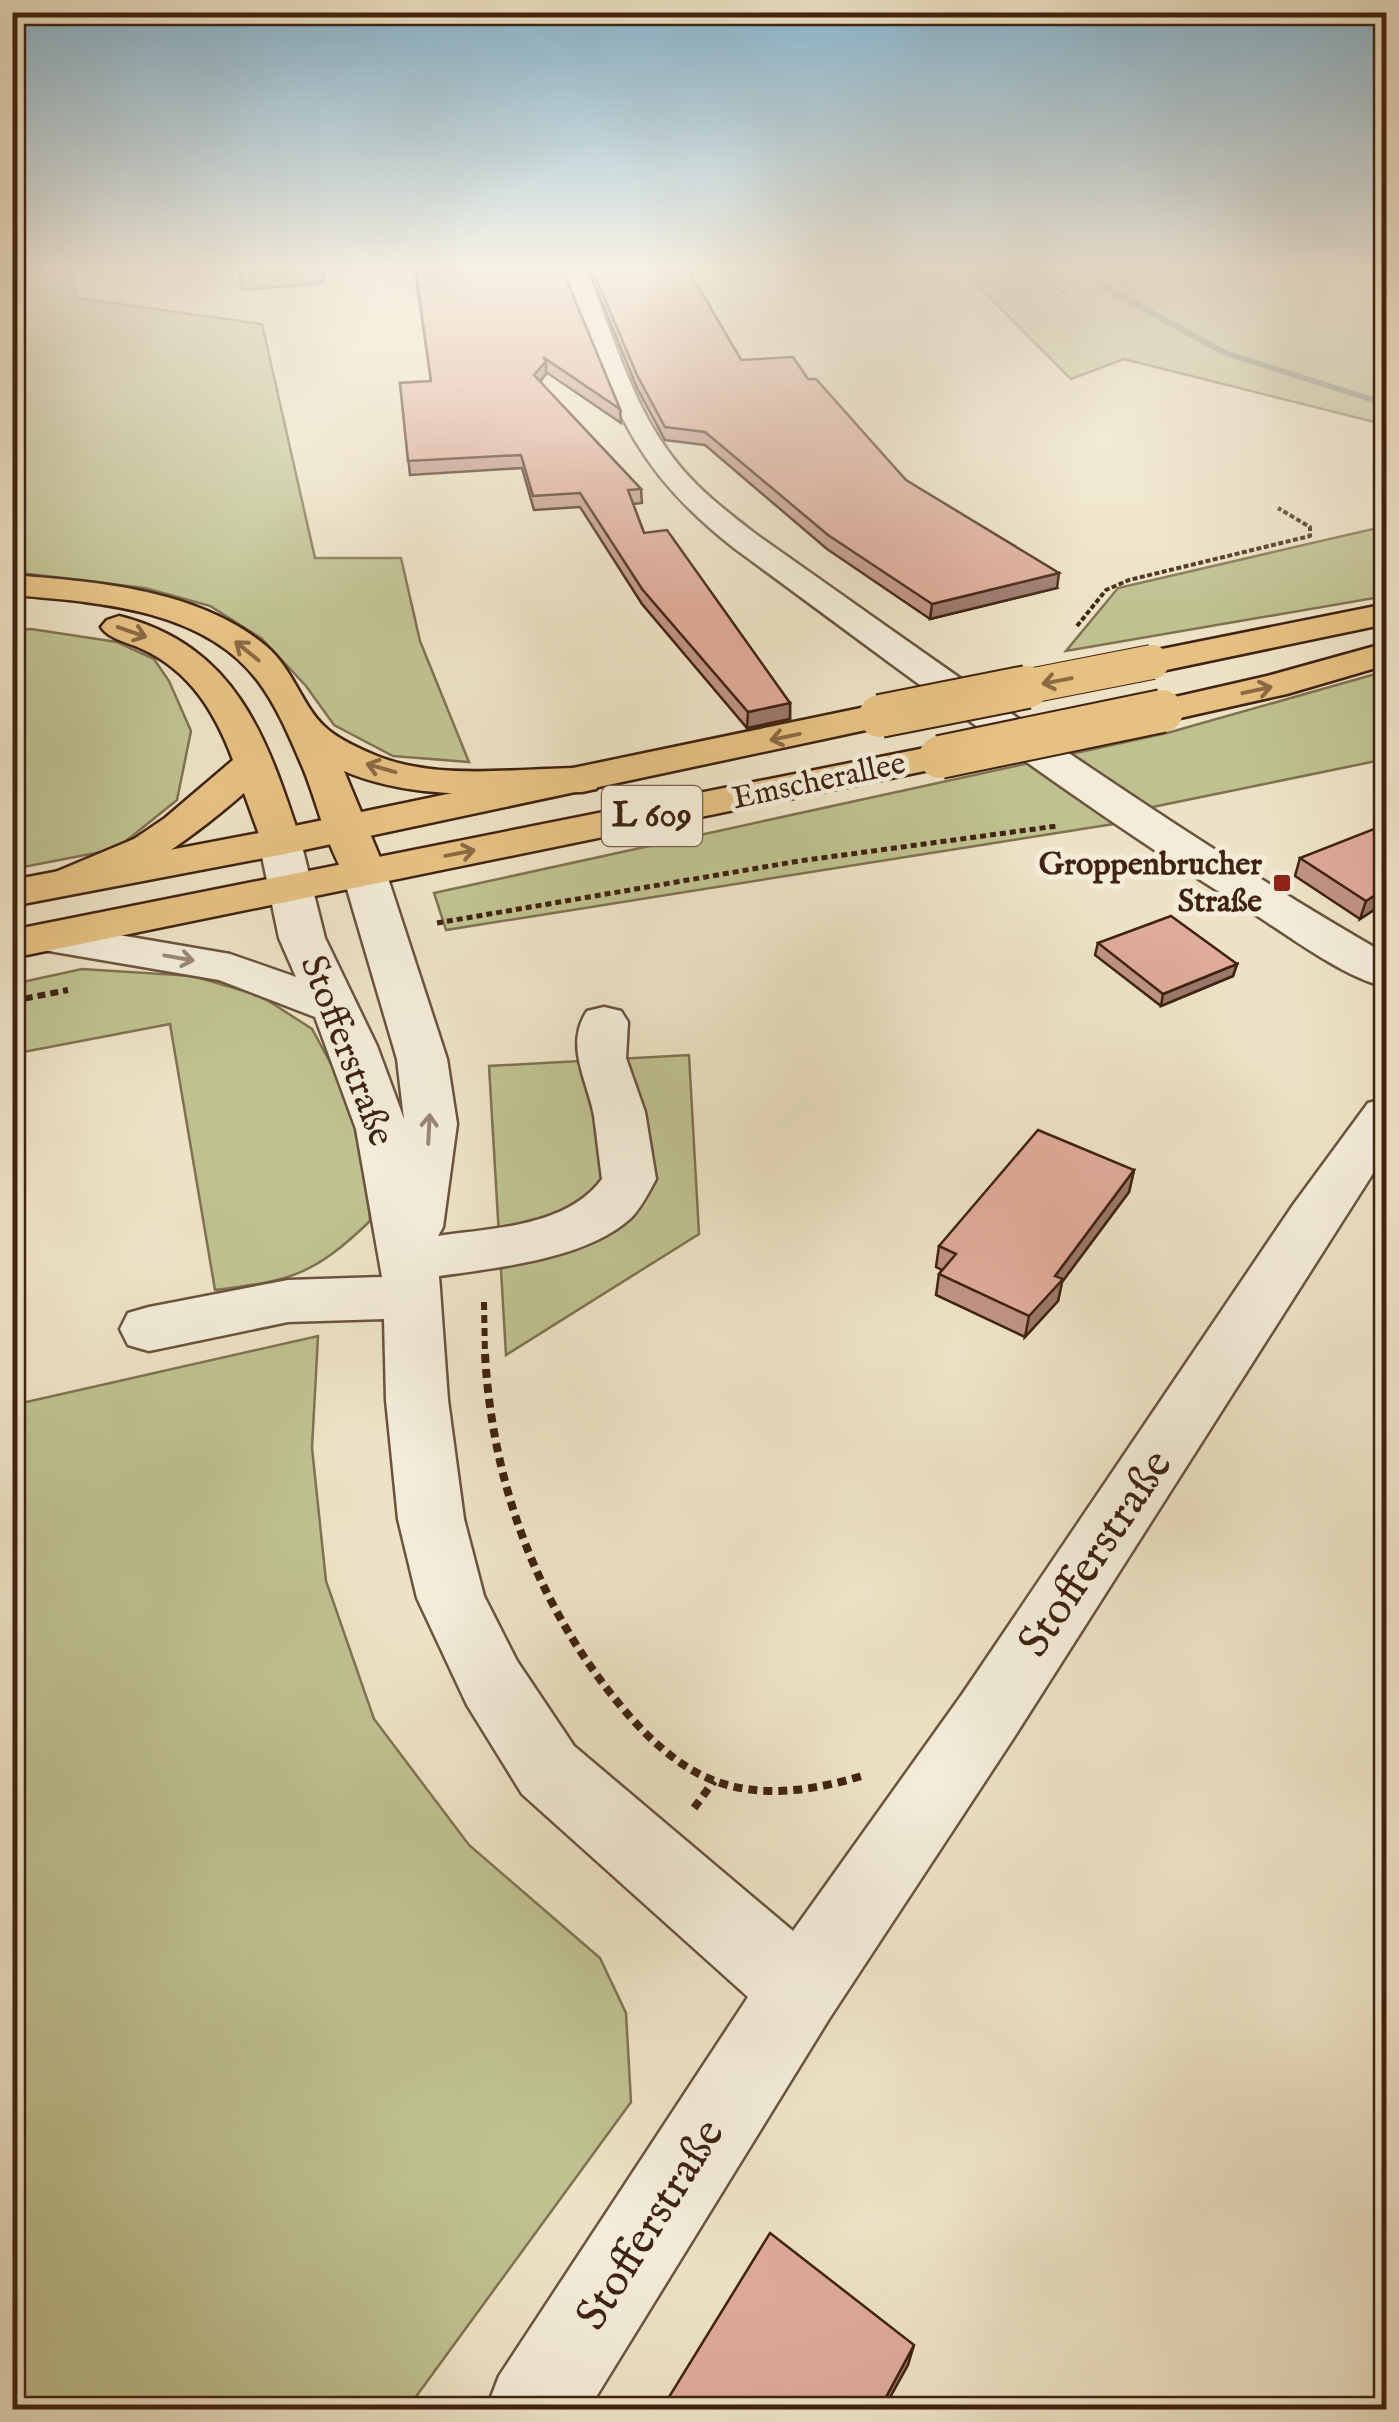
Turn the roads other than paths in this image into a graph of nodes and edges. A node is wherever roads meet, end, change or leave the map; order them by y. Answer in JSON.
{"nodes":[{"id":1,"x":623,"y":384,"type":"edge"},
{"id":2,"x":12,"y":585,"type":"edge"},
{"id":3,"x":12,"y":612,"type":"edge"},
{"id":4,"x":1386,"y":614,"type":"edge"},
{"id":5,"x":1386,"y":654,"type":"edge"},
{"id":6,"x":302,"y":729,"type":"junction"},
{"id":7,"x":254,"y":762,"type":"junction"},
{"id":8,"x":582,"y":780,"type":"junction"},
{"id":9,"x":280,"y":842,"type":"junction"},
{"id":10,"x":356,"y":850,"type":"junction"},
{"id":11,"x":69,"y":882,"type":"junction"},
{"id":12,"x":293,"y":886,"type":"junction"},
{"id":13,"x":12,"y":893,"type":"edge"},
{"id":14,"x":31,"y":940,"type":"edge"},
{"id":15,"x":1386,"y":973,"type":"edge"},
{"id":16,"x":334,"y":1008,"type":"junction"},
{"id":17,"x":604,"y":1022,"type":"dead end"},
{"id":18,"x":1386,"y":1115,"type":"edge"},
{"id":19,"x":411,"y":1278,"type":"junction"},
{"id":20,"x":149,"y":1329,"type":"dead end"},
{"id":21,"x":800,"y":1990,"type":"junction"},
{"id":22,"x":534,"y":2410,"type":"edge"}],
"edges":[{"from":1,"to":15,"type":"street"},
{"from":6,"to":2,"type":"main road","one_way":true},
{"from":3,"to":7,"type":"main road","one_way":true},
{"from":4,"to":8,"type":"main road","name":"Emscherallee","number":"L 609","one_way":true,"bridge":true},
{"from":10,"to":5,"type":"main road","name":"Emscherallee","number":"L 609","one_way":true,"bridge":true},
{"from":8,"to":6,"type":"main road","one_way":true},
{"from":6,"to":10,"type":"main road"},
{"from":7,"to":9,"type":"main road"},
{"from":7,"to":11,"type":"main road"},
{"from":8,"to":10,"type":"main road","name":"Emscherallee","number":"L 609"},
{"from":9,"to":10,"type":"main road","name":"Emscherallee","number":"L 609"},
{"from":9,"to":11,"type":"main road","name":"Emscherallee","number":"L 609"},
{"from":9,"to":12,"type":"street","name":"Stofferstraße"},
{"from":10,"to":12,"type":"main road","name":"Emscherallee","number":"L 609"},
{"from":19,"to":10,"type":"street","name":"Stofferstraße","one_way":true},
{"from":11,"to":13,"type":"main road","name":"Emscherallee","number":"L 609"},
{"from":12,"to":14,"type":"main road","name":"Emscherallee","number":"L 609"},
{"from":12,"to":16,"type":"street","name":"Stofferstraße"},
{"from":14,"to":16,"type":"street","one_way":true},
{"from":16,"to":19,"type":"street","name":"Stofferstraße"},
{"from":17,"to":19,"type":"street"},
{"from":18,"to":21,"type":"street","name":"Stofferstraße"},
{"from":19,"to":20,"type":"street"},
{"from":19,"to":21,"type":"street","name":"Stofferstraße"},
{"from":21,"to":22,"type":"street","name":"Stofferstraße"}]}
